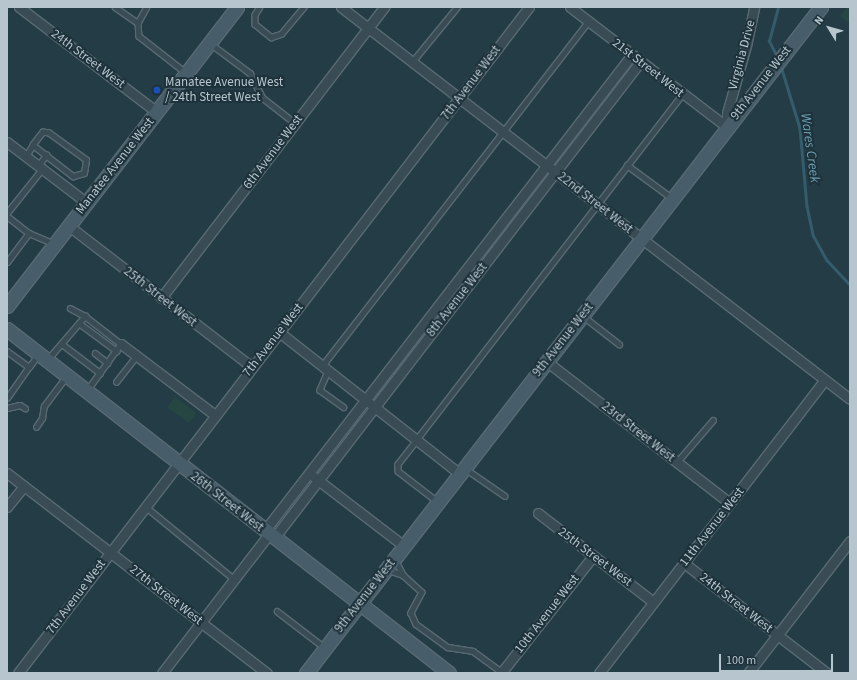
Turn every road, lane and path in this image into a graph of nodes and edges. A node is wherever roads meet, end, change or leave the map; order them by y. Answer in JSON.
{"nodes":[{"id":1,"x":19,"y":7,"type":"edge"},
{"id":2,"x":115,"y":7,"type":"edge"},
{"id":3,"x":146,"y":7,"type":"edge"},
{"id":4,"x":237,"y":7,"type":"edge"},
{"id":5,"x":260,"y":7,"type":"edge"},
{"id":6,"x":304,"y":7,"type":"edge"},
{"id":7,"x":341,"y":7,"type":"edge"},
{"id":8,"x":384,"y":7,"type":"edge"},
{"id":9,"x":457,"y":7,"type":"edge"},
{"id":10,"x":529,"y":7,"type":"edge"},
{"id":11,"x":570,"y":7,"type":"edge"},
{"id":12,"x":754,"y":7,"type":"edge"},
{"id":13,"x":820,"y":7,"type":"edge"},
{"id":14,"x":588,"y":22,"type":"junction"},
{"id":15,"x":138,"y":23,"type":"junction"},
{"id":16,"x":368,"y":28,"type":"junction"},
{"id":17,"x":210,"y":43,"type":"junction"},
{"id":18,"x":631,"y":56,"type":"junction"},
{"id":19,"x":412,"y":62,"type":"junction"},
{"id":20,"x":640,"y":62,"type":"junction"},
{"id":21,"x":187,"y":73,"type":"junction"},
{"id":22,"x":682,"y":94,"type":"junction"},
{"id":23,"x":459,"y":98,"type":"junction"},
{"id":24,"x":157,"y":112,"type":"junction"},
{"id":25,"x":295,"y":123,"type":"junction"},
{"id":26,"x":727,"y":127,"type":"junction"},
{"id":27,"x":504,"y":132,"type":"junction"},
{"id":28,"x":7,"y":142,"type":"edge"},
{"id":29,"x":33,"y":145,"type":"junction"},
{"id":30,"x":46,"y":155,"type":"junction"},
{"id":31,"x":26,"y":156,"type":"junction"},
{"id":32,"x":547,"y":165,"type":"junction"},
{"id":33,"x":627,"y":165,"type":"junction"},
{"id":34,"x":40,"y":167,"type":"junction"},
{"id":35,"x":555,"y":173,"type":"junction"},
{"id":36,"x":672,"y":198,"type":"junction"},
{"id":37,"x":86,"y":203,"type":"junction"},
{"id":38,"x":597,"y":205,"type":"junction"},
{"id":39,"x":7,"y":213,"type":"edge"},
{"id":40,"x":7,"y":216,"type":"edge"},
{"id":41,"x":69,"y":226,"type":"junction"},
{"id":42,"x":29,"y":233,"type":"junction"},
{"id":43,"x":641,"y":239,"type":"junction"},
{"id":44,"x":55,"y":244,"type":"junction"},
{"id":45,"x":7,"y":262,"type":"edge"},
{"id":46,"x":161,"y":298,"type":"junction"},
{"id":47,"x":7,"y":306,"type":"edge"},
{"id":48,"x":70,"y":308,"type":"dead end"},
{"id":49,"x":582,"y":315,"type":"junction"},
{"id":50,"x":84,"y":316,"type":"junction"},
{"id":51,"x":79,"y":323,"type":"junction"},
{"id":52,"x":7,"y":329,"type":"edge"},
{"id":53,"x":279,"y":332,"type":"junction"},
{"id":54,"x":62,"y":344,"type":"junction"},
{"id":55,"x":619,"y":344,"type":"dead end"},
{"id":56,"x":119,"y":347,"type":"junction"},
{"id":57,"x":7,"y":351,"type":"edge"},
{"id":58,"x":95,"y":353,"type":"dead end"},
{"id":59,"x":137,"y":355,"type":"junction"},
{"id":60,"x":43,"y":357,"type":"junction"},
{"id":61,"x":108,"y":362,"type":"junction"},
{"id":62,"x":546,"y":362,"type":"junction"},
{"id":63,"x":29,"y":367,"type":"junction"},
{"id":64,"x":252,"y":367,"type":"junction"},
{"id":65,"x":325,"y":368,"type":"junction"},
{"id":66,"x":100,"y":373,"type":"junction"},
{"id":67,"x":67,"y":376,"type":"junction"},
{"id":68,"x":825,"y":380,"type":"junction"},
{"id":69,"x":116,"y":382,"type":"dead end"},
{"id":70,"x":87,"y":392,"type":"junction"},
{"id":71,"x":7,"y":398,"type":"edge"},
{"id":72,"x":366,"y":400,"type":"junction"},
{"id":73,"x":850,"y":400,"type":"edge"},
{"id":74,"x":343,"y":406,"type":"dead end"},
{"id":75,"x":374,"y":407,"type":"junction"},
{"id":76,"x":7,"y":408,"type":"edge"},
{"id":77,"x":25,"y":408,"type":"dead end"},
{"id":78,"x":215,"y":415,"type":"junction"},
{"id":79,"x":713,"y":420,"type":"dead end"},
{"id":80,"x":36,"y":427,"type":"dead end"},
{"id":81,"x":416,"y":440,"type":"junction"},
{"id":82,"x":677,"y":462,"type":"junction"},
{"id":83,"x":178,"y":464,"type":"junction"},
{"id":84,"x":462,"y":471,"type":"junction"},
{"id":85,"x":7,"y":473,"type":"edge"},
{"id":86,"x":309,"y":474,"type":"junction"},
{"id":87,"x":318,"y":480,"type":"junction"},
{"id":88,"x":24,"y":486,"type":"junction"},
{"id":89,"x":505,"y":496,"type":"dead end"},
{"id":90,"x":438,"y":502,"type":"junction"},
{"id":91,"x":730,"y":503,"type":"junction"},
{"id":92,"x":7,"y":507,"type":"edge"},
{"id":93,"x":145,"y":507,"type":"junction"},
{"id":94,"x":538,"y":513,"type":"dead end"},
{"id":95,"x":269,"y":534,"type":"junction"},
{"id":96,"x":850,"y":541,"type":"edge"},
{"id":97,"x":404,"y":546,"type":"junction"},
{"id":98,"x":111,"y":552,"type":"junction"},
{"id":99,"x":593,"y":556,"type":"junction"},
{"id":100,"x":395,"y":559,"type":"junction"},
{"id":101,"x":684,"y":563,"type":"junction"},
{"id":102,"x":386,"y":570,"type":"junction"},
{"id":103,"x":403,"y":576,"type":"junction"},
{"id":104,"x":234,"y":579,"type":"junction"},
{"id":105,"x":653,"y":602,"type":"junction"},
{"id":106,"x":360,"y":604,"type":"junction"},
{"id":107,"x":278,"y":611,"type":"dead end"},
{"id":108,"x":201,"y":622,"type":"junction"},
{"id":109,"x":777,"y":635,"type":"junction"},
{"id":110,"x":326,"y":648,"type":"junction"},
{"id":111,"x":823,"y":672,"type":"edge"},
{"id":112,"x":18,"y":673,"type":"edge"},
{"id":113,"x":162,"y":673,"type":"edge"},
{"id":114,"x":267,"y":673,"type":"edge"},
{"id":115,"x":306,"y":673,"type":"edge"},
{"id":116,"x":449,"y":673,"type":"edge"},
{"id":117,"x":502,"y":673,"type":"edge"},
{"id":118,"x":599,"y":673,"type":"edge"},
{"id":119,"x":748,"y":673,"type":"edge"}],
"edges":[{"from":1,"to":24,"type":"street","name":"24th Street West"},
{"from":2,"to":15,"type":"lane"},
{"from":3,"to":15,"type":"lane"},
{"from":4,"to":17,"type":"street","name":"Manatee Avenue West"},
{"from":5,"to":6,"type":"lane"},
{"from":7,"to":16,"type":"street","name":"22nd Street West"},
{"from":8,"to":16,"type":"street","name":"6th Avenue West"},
{"from":9,"to":19,"type":"lane"},
{"from":10,"to":23,"type":"street","name":"7th Avenue West"},
{"from":11,"to":14,"type":"street","name":"21st Street West"},
{"from":12,"to":26,"type":"street","name":"Virginia Drive"},
{"from":13,"to":26,"type":"street","name":"9th Avenue West"},
{"from":14,"to":18,"type":"street","name":"21st Street West"},
{"from":14,"to":27,"type":"lane"},
{"from":15,"to":21,"type":"lane"},
{"from":16,"to":19,"type":"street","name":"22nd Street West"},
{"from":16,"to":25,"type":"street","name":"6th Avenue West"},
{"from":17,"to":21,"type":"street","name":"Manatee Avenue West"},
{"from":17,"to":25,"type":"lane"},
{"from":18,"to":20,"type":"street","name":"21st Street West"},
{"from":18,"to":32,"type":"street","name":"8th Avenue West"},
{"from":19,"to":23,"type":"street","name":"22nd Street West"},
{"from":20,"to":22,"type":"street","name":"21st Street West"},
{"from":20,"to":35,"type":"street","name":"8th Avenue West"},
{"from":21,"to":24,"type":"street","name":"Manatee Avenue West"},
{"from":22,"to":26,"type":"street","name":"21st Street West"},
{"from":22,"to":33,"type":"lane"},
{"from":23,"to":27,"type":"street","name":"22nd Street West"},
{"from":23,"to":53,"type":"street","name":"7th Avenue West"},
{"from":24,"to":37,"type":"street","name":"Manatee Avenue West"},
{"from":25,"to":46,"type":"street","name":"6th Avenue West"},
{"from":26,"to":36,"type":"street","name":"9th Avenue West"},
{"from":27,"to":32,"type":"street","name":"22nd Street West"},
{"from":27,"to":65,"type":"lane"},
{"from":28,"to":31,"type":"street"},
{"from":29,"to":30,"type":"lane"},
{"from":29,"to":30,"type":"lane"},
{"from":29,"to":31,"type":"lane"},
{"from":30,"to":34,"type":"lane"},
{"from":31,"to":34,"type":"street"},
{"from":32,"to":35,"type":"street","name":"22nd Street West"},
{"from":32,"to":72,"type":"street","name":"8th Avenue West"},
{"from":33,"to":36,"type":"lane"},
{"from":33,"to":38,"type":"lane"},
{"from":34,"to":37,"type":"street"},
{"from":34,"to":39,"type":"lane"},
{"from":35,"to":38,"type":"street","name":"22nd Street West"},
{"from":35,"to":75,"type":"street","name":"8th Avenue West"},
{"from":36,"to":43,"type":"street","name":"9th Avenue West"},
{"from":37,"to":41,"type":"street","name":"Manatee Avenue West"},
{"from":38,"to":43,"type":"street","name":"22nd Street West"},
{"from":38,"to":81,"type":"lane"},
{"from":40,"to":42,"type":"lane"},
{"from":41,"to":44,"type":"street","name":"Manatee Avenue West"},
{"from":41,"to":46,"type":"street","name":"25th Street West"},
{"from":42,"to":44,"type":"lane"},
{"from":42,"to":45,"type":"lane"},
{"from":43,"to":49,"type":"street","name":"9th Avenue West"},
{"from":43,"to":68,"type":"street","name":"22nd Street West"},
{"from":44,"to":47,"type":"street","name":"Manatee Avenue West"},
{"from":46,"to":64,"type":"street","name":"25th Street West"},
{"from":48,"to":50,"type":"lane"},
{"from":49,"to":55,"type":"lane"},
{"from":49,"to":62,"type":"street","name":"9th Avenue West"},
{"from":50,"to":51,"type":"lane"},
{"from":50,"to":56,"type":"lane"},
{"from":51,"to":54,"type":"lane"},
{"from":51,"to":56,"type":"lane"},
{"from":52,"to":60,"type":"street","name":"26th Street West"},
{"from":53,"to":64,"type":"street","name":"7th Avenue West"},
{"from":53,"to":65,"type":"street"},
{"from":54,"to":60,"type":"lane"},
{"from":54,"to":66,"type":"lane"},
{"from":56,"to":59,"type":"street"},
{"from":56,"to":61,"type":"lane"},
{"from":57,"to":63,"type":"lane"},
{"from":58,"to":61,"type":"lane"},
{"from":59,"to":69,"type":"lane"},
{"from":59,"to":78,"type":"street"},
{"from":60,"to":63,"type":"lane"},
{"from":60,"to":67,"type":"street","name":"26th Street West"},
{"from":61,"to":66,"type":"lane"},
{"from":62,"to":82,"type":"street","name":"23rd Street West"},
{"from":62,"to":84,"type":"street","name":"9th Avenue West"},
{"from":63,"to":71,"type":"lane"},
{"from":64,"to":78,"type":"street","name":"7th Avenue West"},
{"from":65,"to":72,"type":"street"},
{"from":65,"to":74,"type":"lane"},
{"from":66,"to":70,"type":"lane"},
{"from":67,"to":70,"type":"street","name":"26th Street West"},
{"from":67,"to":80,"type":"lane"},
{"from":68,"to":73,"type":"street","name":"22nd Street West"},
{"from":68,"to":91,"type":"street","name":"11th Avenue West"},
{"from":70,"to":83,"type":"street","name":"26th Street West"},
{"from":72,"to":75,"type":"street"},
{"from":72,"to":86,"type":"street","name":"8th Avenue West"},
{"from":75,"to":81,"type":"street"},
{"from":75,"to":87,"type":"street","name":"8th Avenue West"},
{"from":76,"to":77,"type":"lane"},
{"from":78,"to":83,"type":"street","name":"7th Avenue West"},
{"from":79,"to":82,"type":"lane"},
{"from":81,"to":84,"type":"street"},
{"from":81,"to":90,"type":"lane"},
{"from":82,"to":91,"type":"street","name":"23rd Street West"},
{"from":83,"to":93,"type":"street","name":"7th Avenue West"},
{"from":83,"to":95,"type":"street","name":"26th Street West"},
{"from":84,"to":89,"type":"lane"},
{"from":84,"to":90,"type":"street","name":"9th Avenue West"},
{"from":85,"to":88,"type":"street","name":"27th Street West"},
{"from":86,"to":87,"type":"street"},
{"from":86,"to":95,"type":"street","name":"8th Avenue West"},
{"from":87,"to":95,"type":"street","name":"8th Avenue West"},
{"from":87,"to":97,"type":"street"},
{"from":88,"to":92,"type":"street"},
{"from":88,"to":98,"type":"street","name":"27th Street West"},
{"from":90,"to":97,"type":"street","name":"9th Avenue West"},
{"from":91,"to":101,"type":"street","name":"11th Avenue West"},
{"from":93,"to":98,"type":"street","name":"7th Avenue West"},
{"from":93,"to":104,"type":"lane"},
{"from":94,"to":99,"type":"street","name":"25th Street West"},
{"from":95,"to":104,"type":"street","name":"8th Avenue West"},
{"from":95,"to":106,"type":"street","name":"26th Street West"},
{"from":96,"to":109,"type":"street"},
{"from":97,"to":100,"type":"street","name":"9th Avenue West"},
{"from":98,"to":108,"type":"street","name":"27th Street West"},
{"from":98,"to":112,"type":"street","name":"7th Avenue West"},
{"from":99,"to":105,"type":"street","name":"25th Street West"},
{"from":99,"to":117,"type":"street","name":"10th Avenue West"},
{"from":100,"to":102,"type":"street","name":"9th Avenue West"},
{"from":100,"to":103,"type":"lane"},
{"from":101,"to":105,"type":"street","name":"11th Avenue West"},
{"from":101,"to":109,"type":"street","name":"24th Street West"},
{"from":102,"to":103,"type":"lane"},
{"from":102,"to":106,"type":"street","name":"9th Avenue West"},
{"from":103,"to":117,"type":"lane"},
{"from":104,"to":108,"type":"street","name":"8th Avenue West"},
{"from":105,"to":118,"type":"street","name":"11th Avenue West"},
{"from":106,"to":110,"type":"street","name":"9th Avenue West"},
{"from":106,"to":116,"type":"street","name":"26th Street West"},
{"from":107,"to":110,"type":"lane"},
{"from":108,"to":113,"type":"street","name":"8th Avenue West"},
{"from":108,"to":114,"type":"street","name":"27th Street West"},
{"from":109,"to":111,"type":"street","name":"24th Street West"},
{"from":109,"to":119,"type":"street"},
{"from":110,"to":115,"type":"street","name":"9th Avenue West"}]}
